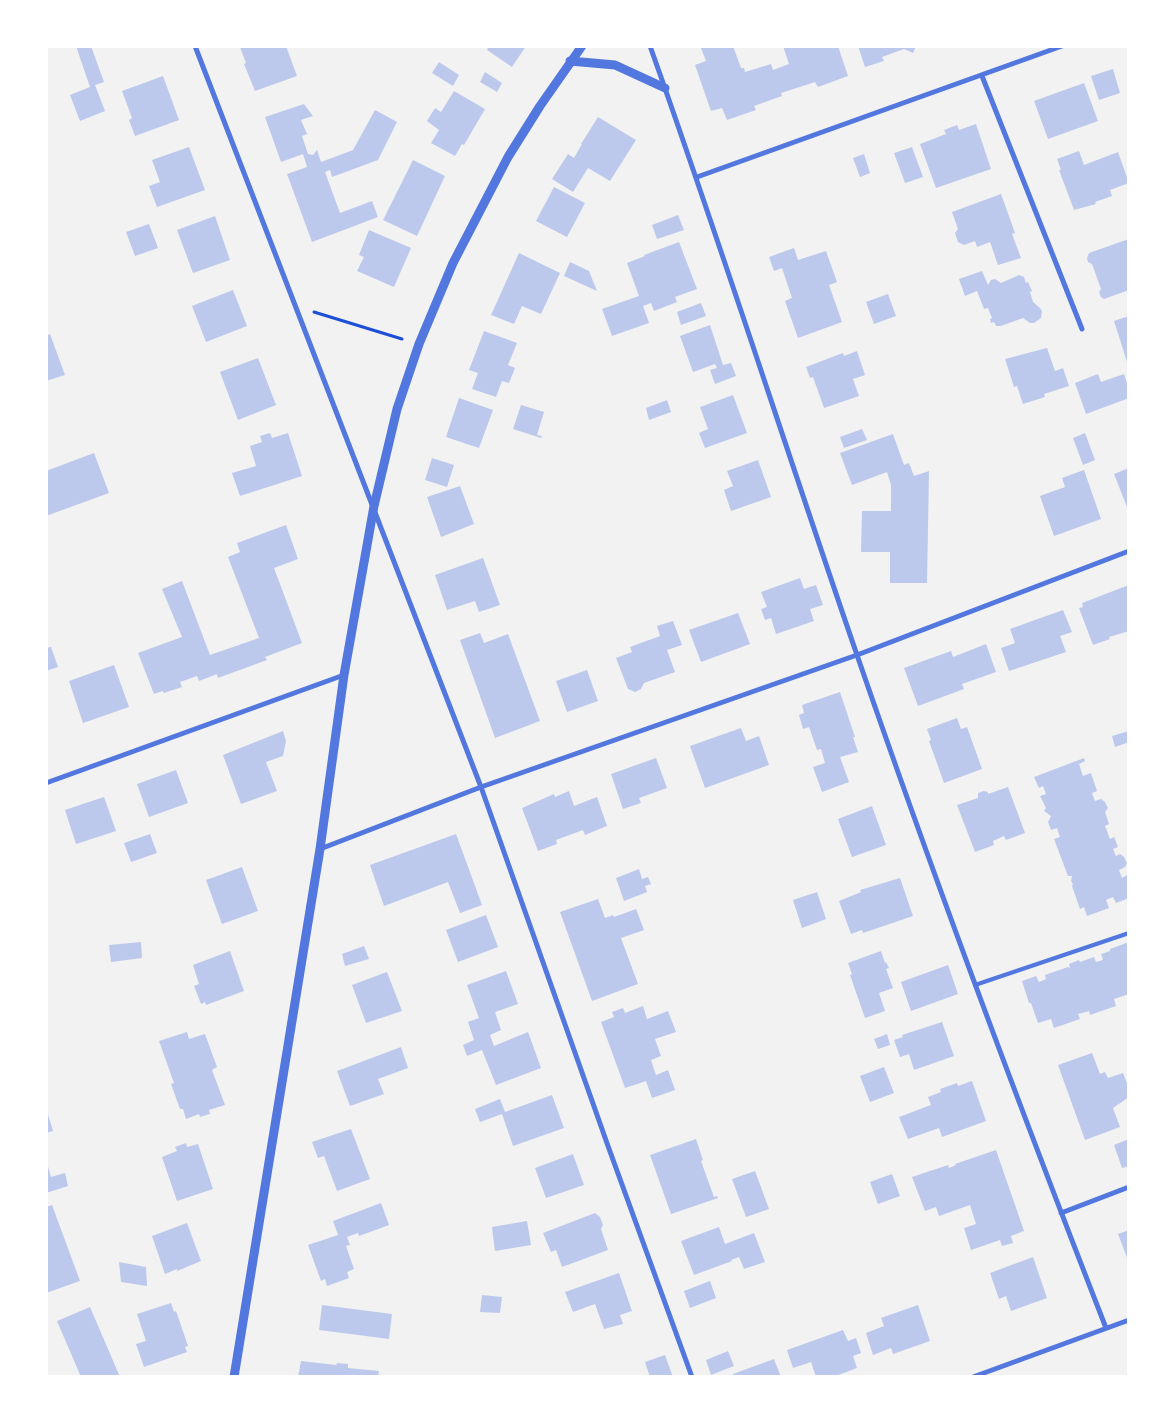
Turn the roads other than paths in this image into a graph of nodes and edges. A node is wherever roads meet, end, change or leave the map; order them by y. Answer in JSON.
{"nodes":[{"id":1,"x":195,"y":46,"type":"edge"},
{"id":2,"x":582,"y":46,"type":"edge"},
{"id":3,"x":650,"y":46,"type":"edge"},
{"id":4,"x":1062,"y":46,"type":"edge"},
{"id":5,"x":570,"y":61,"type":"junction"},
{"id":6,"x":982,"y":76,"type":"junction"},
{"id":7,"x":665,"y":88,"type":"junction"},
{"id":8,"x":697,"y":177,"type":"junction"},
{"id":9,"x":1082,"y":329,"type":"dead end"},
{"id":10,"x":374,"y":506,"type":"junction"},
{"id":11,"x":1129,"y":551,"type":"edge"},
{"id":12,"x":857,"y":655,"type":"junction"},
{"id":13,"x":344,"y":675,"type":"junction"},
{"id":14,"x":46,"y":783,"type":"edge"},
{"id":15,"x":481,"y":787,"type":"junction"},
{"id":16,"x":320,"y":849,"type":"junction"},
{"id":17,"x":1129,"y":933,"type":"edge"},
{"id":18,"x":976,"y":985,"type":"junction"},
{"id":19,"x":1129,"y":1187,"type":"edge"},
{"id":20,"x":1061,"y":1213,"type":"junction"},
{"id":21,"x":1129,"y":1320,"type":"edge"},
{"id":22,"x":1106,"y":1328,"type":"junction"},
{"id":23,"x":234,"y":1377,"type":"edge"},
{"id":24,"x":692,"y":1377,"type":"edge"},
{"id":25,"x":973,"y":1377,"type":"edge"}],
"edges":[{"from":1,"to":10,"type":"street"},
{"from":2,"to":5,"type":"street"},
{"from":3,"to":7,"type":"street"},
{"from":4,"to":6,"type":"street"},
{"from":5,"to":7,"type":"street"},
{"from":5,"to":10,"type":"street"},
{"from":6,"to":8,"type":"street"},
{"from":6,"to":9,"type":"street"},
{"from":7,"to":8,"type":"street"},
{"from":8,"to":12,"type":"street"},
{"from":10,"to":13,"type":"street"},
{"from":10,"to":15,"type":"street"},
{"from":11,"to":12,"type":"street"},
{"from":12,"to":15,"type":"street"},
{"from":12,"to":18,"type":"street"},
{"from":13,"to":14,"type":"street"},
{"from":13,"to":16,"type":"street"},
{"from":15,"to":16,"type":"street"},
{"from":15,"to":24,"type":"street"},
{"from":16,"to":23,"type":"street"},
{"from":17,"to":18,"type":"lane"},
{"from":18,"to":20,"type":"street"},
{"from":19,"to":20,"type":"street"},
{"from":20,"to":22,"type":"street"},
{"from":21,"to":22,"type":"street"},
{"from":22,"to":25,"type":"street"}]}
